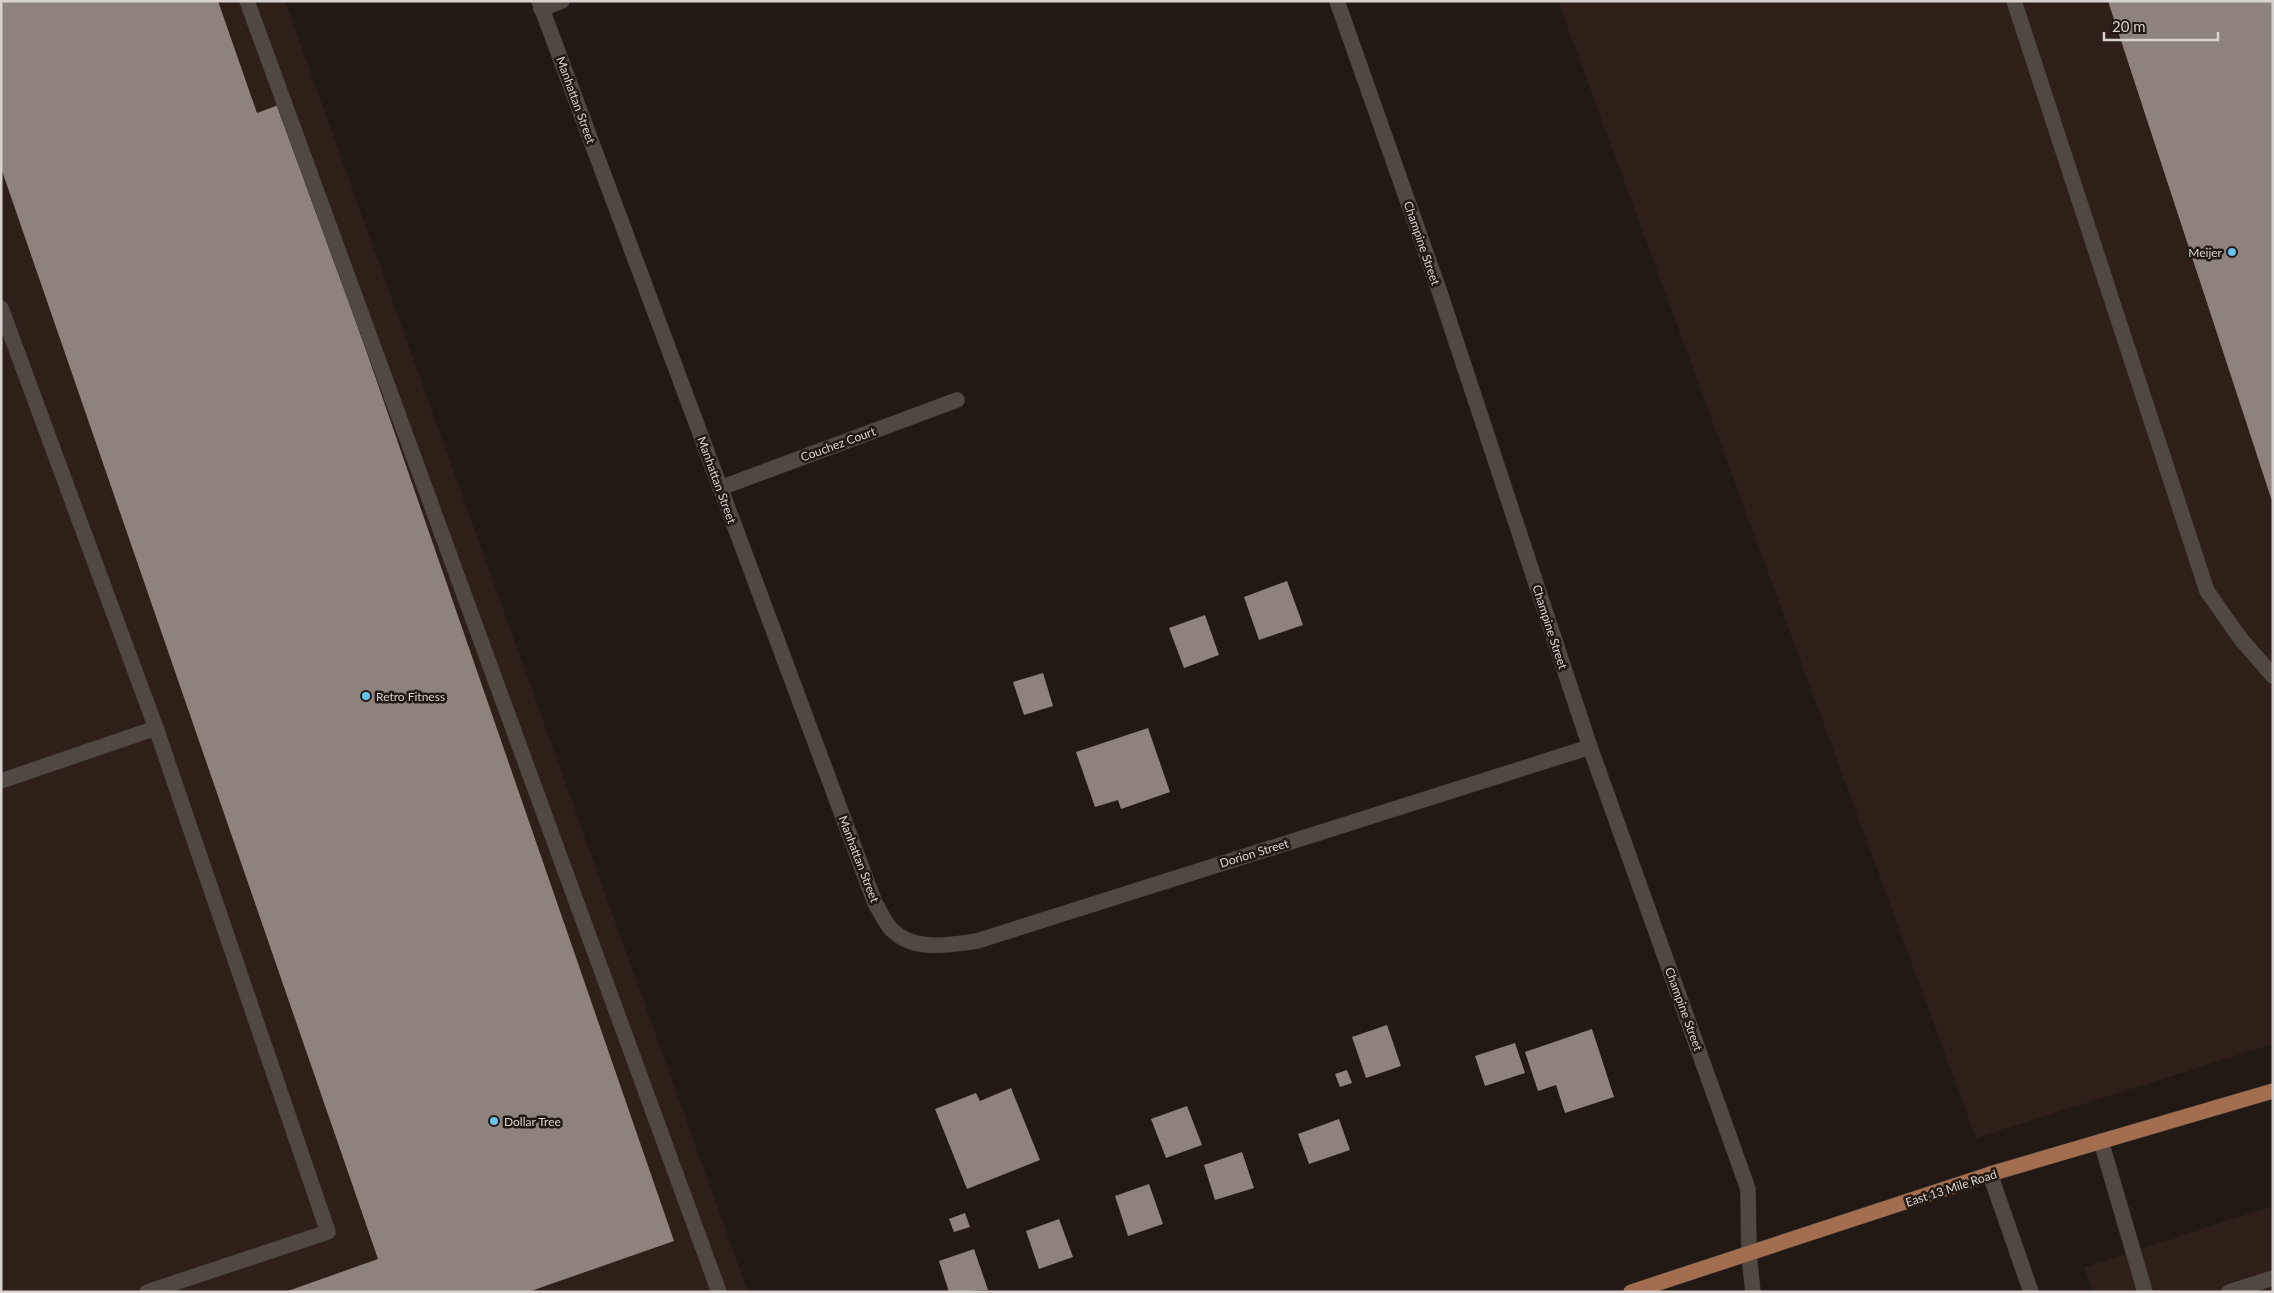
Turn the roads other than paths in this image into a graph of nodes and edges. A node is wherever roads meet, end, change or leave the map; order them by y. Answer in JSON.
{"nodes":[{"id":1,"x":247,"y":1,"type":"edge"},
{"id":2,"x":562,"y":1,"type":"edge"},
{"id":3,"x":1337,"y":1,"type":"edge"},
{"id":4,"x":2014,"y":1,"type":"edge"},
{"id":5,"x":540,"y":5,"type":"edge"},
{"id":6,"x":1,"y":308,"type":"edge"},
{"id":7,"x":957,"y":400,"type":"dead end"},
{"id":8,"x":720,"y":488,"type":"junction"},
{"id":9,"x":2273,"y":676,"type":"edge"},
{"id":10,"x":156,"y":728,"type":"junction"},
{"id":11,"x":1590,"y":748,"type":"junction"},
{"id":12,"x":1,"y":781,"type":"edge"},
{"id":13,"x":916,"y":944,"type":"joint"},
{"id":14,"x":2273,"y":1091,"type":"edge"},
{"id":15,"x":2101,"y":1142,"type":"junction"},
{"id":16,"x":1990,"y":1174,"type":"junction"},
{"id":17,"x":1749,"y":1254,"type":"junction"},
{"id":18,"x":2273,"y":1278,"type":"edge"},
{"id":19,"x":147,"y":1292,"type":"edge"},
{"id":20,"x":719,"y":1292,"type":"edge"},
{"id":21,"x":1631,"y":1292,"type":"edge"},
{"id":22,"x":1753,"y":1292,"type":"edge"},
{"id":23,"x":2031,"y":1292,"type":"edge"},
{"id":24,"x":2145,"y":1292,"type":"edge"},
{"id":25,"x":2230,"y":1292,"type":"edge"}],
"edges":[{"from":1,"to":20,"type":"street"},
{"from":2,"to":5,"type":"street"},
{"from":3,"to":11,"type":"street","name":"Champine Street"},
{"from":4,"to":9,"type":"street"},
{"from":5,"to":8,"type":"street","name":"Manhattan Street"},
{"from":6,"to":10,"type":"street"},
{"from":7,"to":8,"type":"street","name":"Couchez Court"},
{"from":8,"to":13,"type":"street","name":"Manhattan Street"},
{"from":10,"to":12,"type":"street"},
{"from":10,"to":19,"type":"street"},
{"from":11,"to":13,"type":"street","name":"Dorion Street"},
{"from":11,"to":17,"type":"street","name":"Champine Street"},
{"from":14,"to":15,"type":"main road","name":"East 13 Mile Road"},
{"from":15,"to":16,"type":"main road","name":"East 13 Mile Road"},
{"from":15,"to":24,"type":"street"},
{"from":16,"to":17,"type":"main road","name":"East 13 Mile Road"},
{"from":16,"to":23,"type":"street"},
{"from":17,"to":21,"type":"main road","name":"East 13 Mile Road"},
{"from":17,"to":22,"type":"street","name":"Champine Street"},
{"from":18,"to":25,"type":"street"}]}
